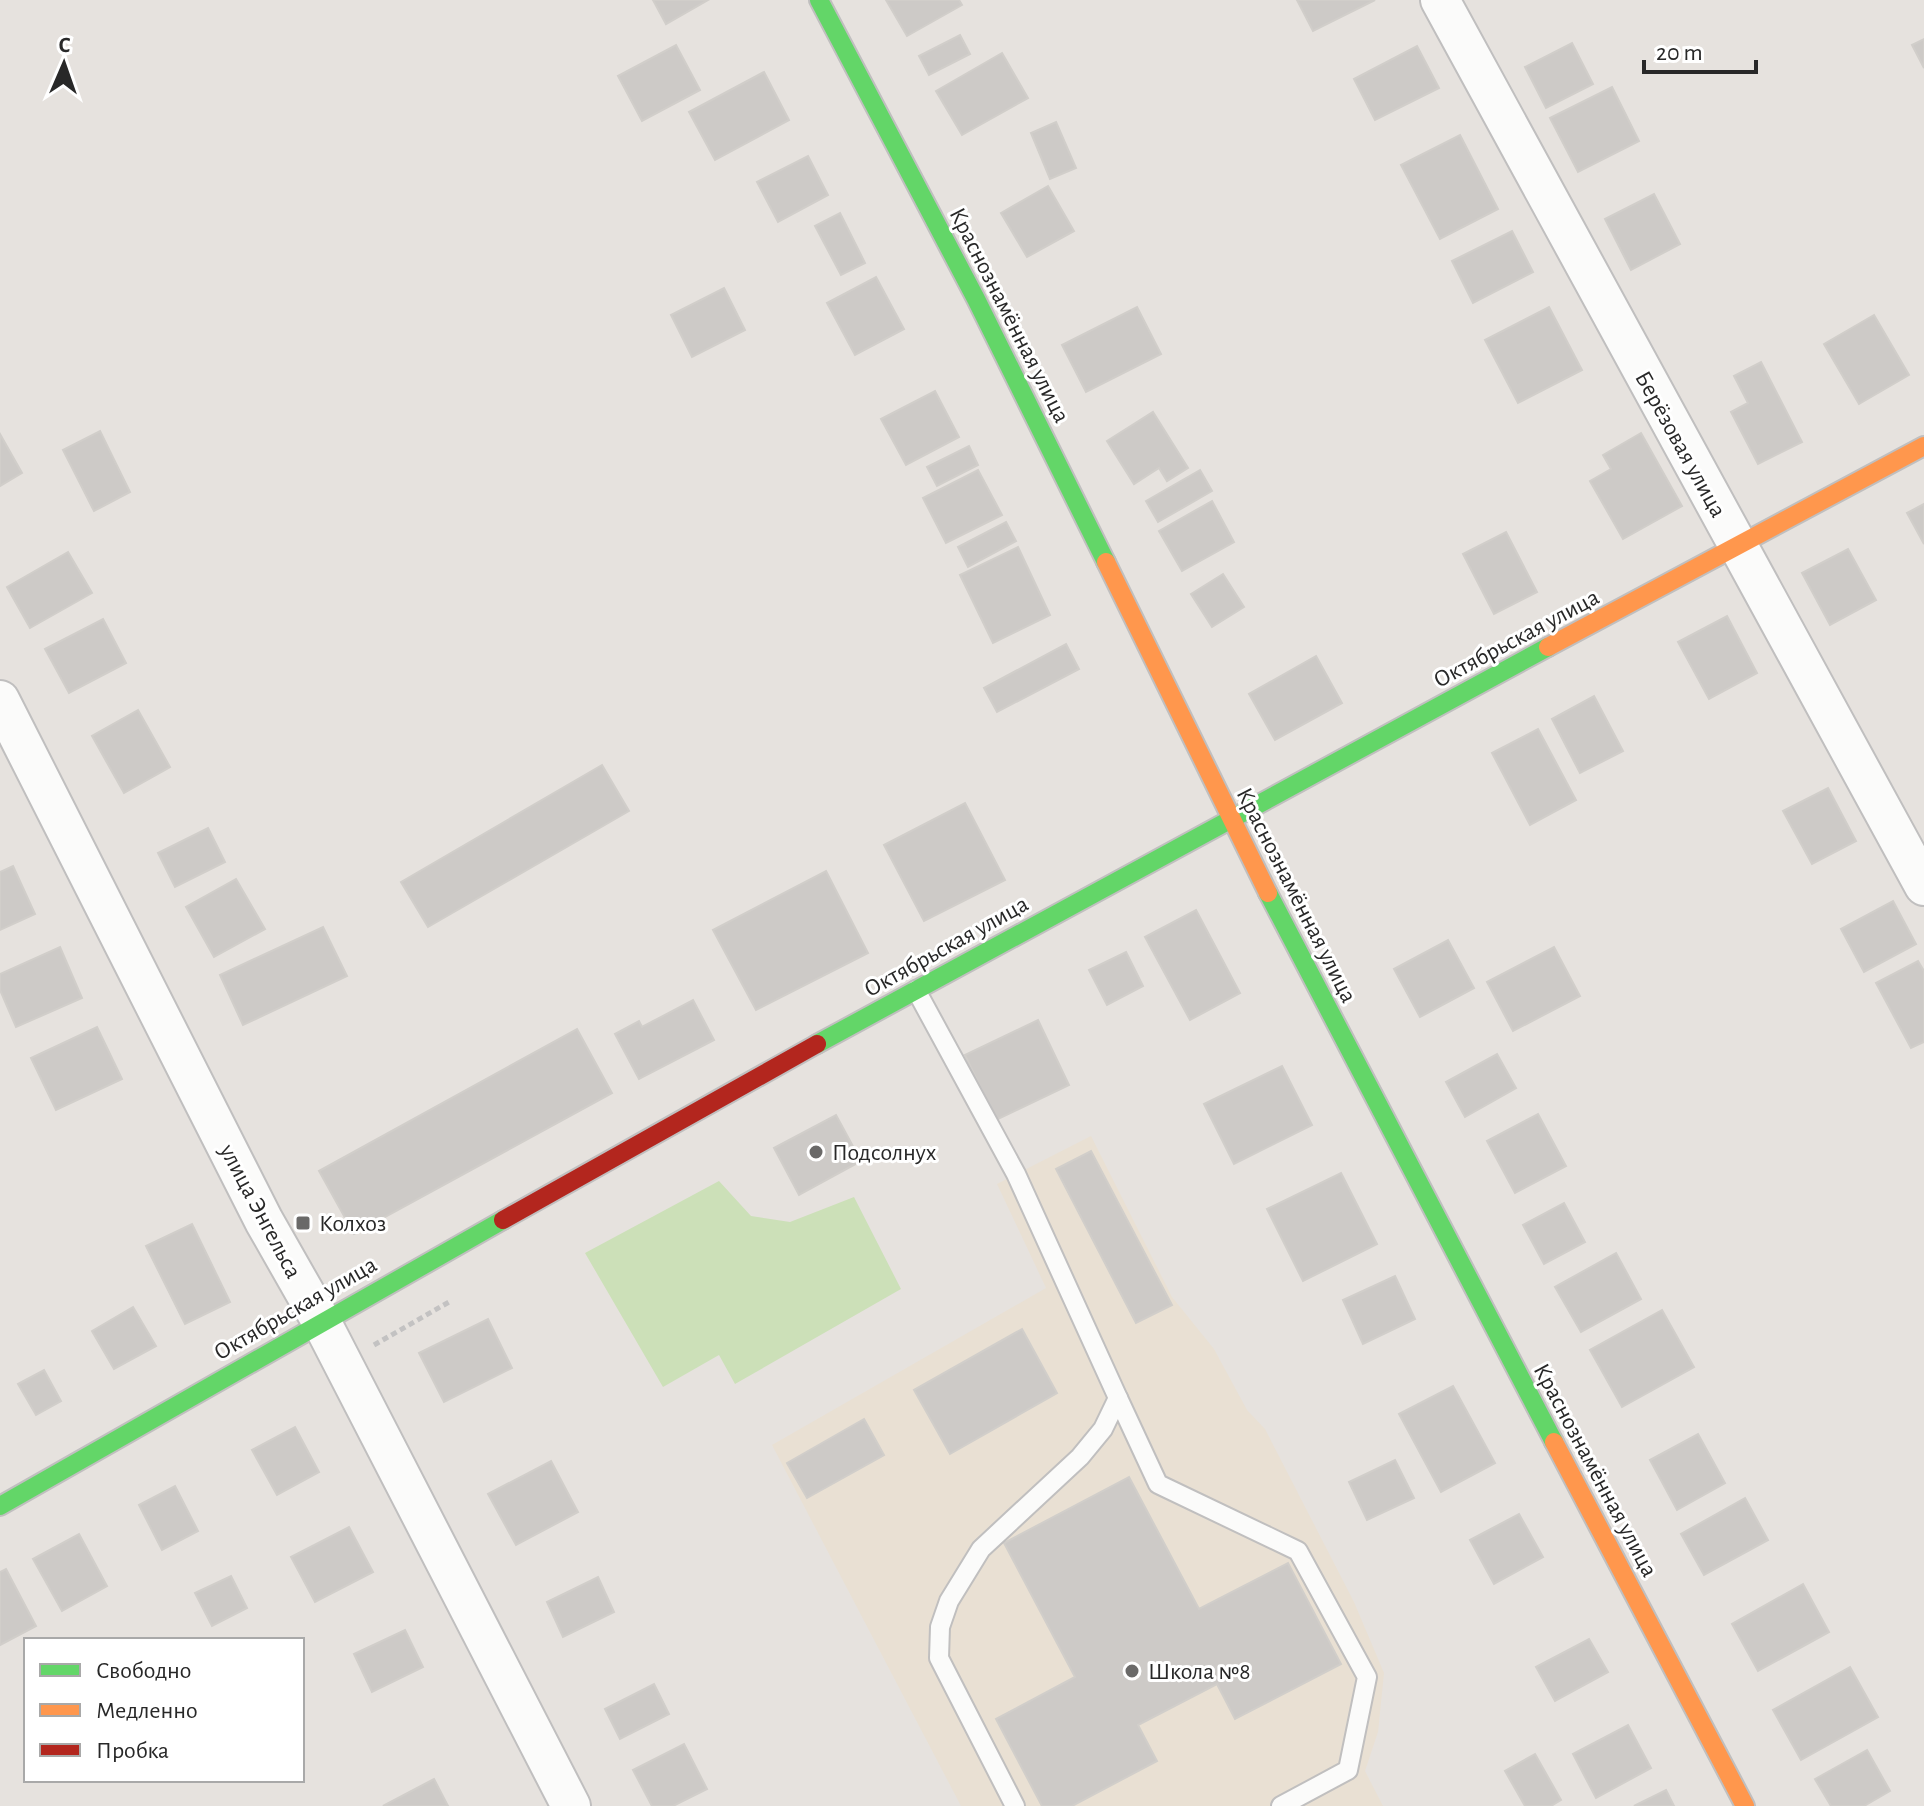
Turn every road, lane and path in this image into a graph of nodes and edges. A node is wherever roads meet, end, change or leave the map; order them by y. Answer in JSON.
{"nodes":[{"id":1,"x":819,"y":0,"type":"edge"},
{"id":2,"x":1440,"y":0,"type":"edge"},
{"id":3,"x":1924,"y":446,"type":"edge"},
{"id":4,"x":1738,"y":547,"type":"junction"},
{"id":5,"x":0,"y":700,"type":"edge"},
{"id":6,"x":1228,"y":818,"type":"junction"},
{"id":7,"x":1924,"y":886,"type":"edge"},
{"id":8,"x":916,"y":990,"type":"junction"},
{"id":9,"x":321,"y":1321,"type":"junction"},
{"id":10,"x":1118,"y":1398,"type":"junction"},
{"id":11,"x":0,"y":1506,"type":"edge"},
{"id":12,"x":571,"y":1806,"type":"edge"},
{"id":13,"x":1015,"y":1806,"type":"edge"},
{"id":14,"x":1281,"y":1806,"type":"edge"},
{"id":15,"x":1745,"y":1806,"type":"edge"}],
"edges":[{"from":1,"to":6,"type":"street","name":"Краснознамённая улица"},
{"from":2,"to":4,"type":"street","name":"Берёзовая улица"},
{"from":3,"to":4,"type":"street","name":"Октябрьская улица"},
{"from":4,"to":6,"type":"street","name":"Октябрьская улица"},
{"from":4,"to":7,"type":"street","name":"Берёзовая улица"},
{"from":5,"to":9,"type":"street","name":"улица Энгельса"},
{"from":6,"to":8,"type":"street","name":"Октябрьская улица"},
{"from":6,"to":15,"type":"street","name":"Краснознамённая улица"},
{"from":8,"to":9,"type":"street","name":"Октябрьская улица"},
{"from":8,"to":10,"type":"lane"},
{"from":9,"to":11,"type":"street","name":"Октябрьская улица"},
{"from":9,"to":12,"type":"street","name":"улица Энгельса"},
{"from":10,"to":13,"type":"lane"},
{"from":10,"to":14,"type":"lane"}]}
